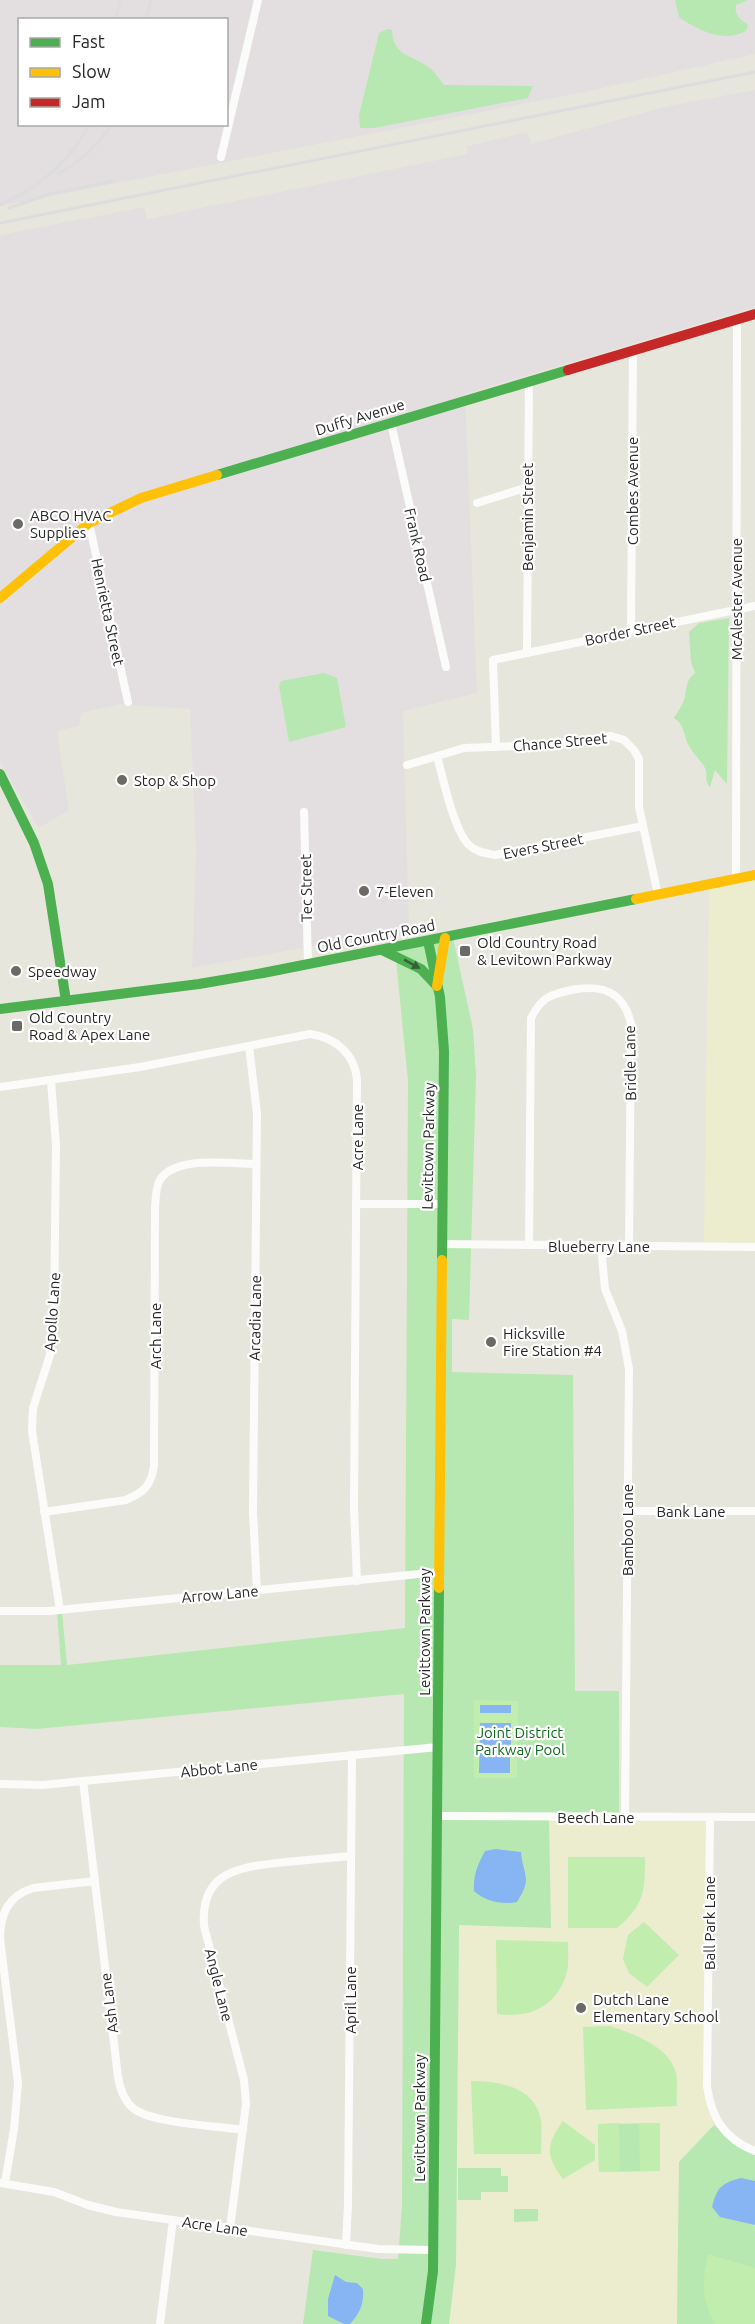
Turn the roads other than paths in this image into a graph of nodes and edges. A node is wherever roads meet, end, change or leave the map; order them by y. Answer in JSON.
{"nodes":[{"id":1,"x":258,"y":0,"type":"edge"},
{"id":2,"x":221,"y":157,"type":"dead end"},
{"id":3,"x":755,"y":314,"type":"edge"},
{"id":4,"x":737,"y":319,"type":"junction"},
{"id":5,"x":633,"y":351,"type":"junction"},
{"id":6,"x":529,"y":382,"type":"junction"},
{"id":7,"x":391,"y":423,"type":"junction"},
{"id":8,"x":528,"y":487,"type":"junction"},
{"id":9,"x":477,"y":503,"type":"dead end"},
{"id":10,"x":89,"y":522,"type":"junction"},
{"id":11,"x":0,"y":598,"type":"edge"},
{"id":12,"x":755,"y":606,"type":"edge"},
{"id":13,"x":735,"y":610,"type":"junction"},
{"id":14,"x":631,"y":631,"type":"junction"},
{"id":15,"x":527,"y":653,"type":"junction"},
{"id":16,"x":446,"y":666,"type":"dead end"},
{"id":17,"x":128,"y":702,"type":"dead end"},
{"id":18,"x":496,"y":747,"type":"junction"},
{"id":19,"x":437,"y":756,"type":"junction"},
{"id":20,"x":406,"y":765,"type":"dead end"},
{"id":21,"x":0,"y":774,"type":"edge"},
{"id":22,"x":304,"y":812,"type":"dead end"},
{"id":23,"x":643,"y":826,"type":"junction"},
{"id":24,"x":755,"y":875,"type":"edge"},
{"id":25,"x":736,"y":879,"type":"junction"},
{"id":26,"x":658,"y":896,"type":"junction"},
{"id":27,"x":445,"y":938,"type":"junction"},
{"id":28,"x":428,"y":941,"type":"junction"},
{"id":29,"x":382,"y":950,"type":"junction"},
{"id":30,"x":308,"y":964,"type":"junction"},
{"id":31,"x":437,"y":986,"type":"junction"},
{"id":32,"x":66,"y":1001,"type":"junction"},
{"id":33,"x":0,"y":1009,"type":"edge"},
{"id":34,"x":249,"y":1046,"type":"junction"},
{"id":35,"x":51,"y":1081,"type":"junction"},
{"id":36,"x":0,"y":1087,"type":"edge"},
{"id":37,"x":256,"y":1164,"type":"junction"},
{"id":38,"x":356,"y":1204,"type":"junction"},
{"id":39,"x":442,"y":1204,"type":"junction"},
{"id":40,"x":442,"y":1244,"type":"junction"},
{"id":41,"x":529,"y":1245,"type":"junction"},
{"id":42,"x":601,"y":1246,"type":"junction"},
{"id":43,"x":629,"y":1246,"type":"junction"},
{"id":44,"x":755,"y":1246,"type":"edge"},
{"id":45,"x":628,"y":1511,"type":"junction"},
{"id":46,"x":755,"y":1511,"type":"edge"},
{"id":47,"x":44,"y":1512,"type":"junction"},
{"id":48,"x":439,"y":1572,"type":"junction"},
{"id":49,"x":357,"y":1581,"type":"junction"},
{"id":50,"x":257,"y":1591,"type":"junction"},
{"id":51,"x":60,"y":1610,"type":"junction"},
{"id":52,"x":0,"y":1611,"type":"edge"},
{"id":53,"x":438,"y":1747,"type":"junction"},
{"id":54,"x":352,"y":1755,"type":"junction"},
{"id":55,"x":83,"y":1781,"type":"junction"},
{"id":56,"x":0,"y":1784,"type":"edge"},
{"id":57,"x":437,"y":1816,"type":"junction"},
{"id":58,"x":625,"y":1817,"type":"junction"},
{"id":59,"x":710,"y":1818,"type":"junction"},
{"id":60,"x":755,"y":1818,"type":"edge"},
{"id":61,"x":351,"y":1856,"type":"junction"},
{"id":62,"x":95,"y":1881,"type":"junction"},
{"id":63,"x":243,"y":2130,"type":"junction"},
{"id":64,"x":755,"y":2151,"type":"edge"},
{"id":65,"x":3,"y":2183,"type":"edge"},
{"id":66,"x":173,"y":2220,"type":"junction"},
{"id":67,"x":230,"y":2228,"type":"junction"},
{"id":68,"x":346,"y":2245,"type":"junction"},
{"id":69,"x":433,"y":2250,"type":"junction"},
{"id":70,"x":160,"y":2324,"type":"edge"},
{"id":71,"x":426,"y":2324,"type":"edge"}],
"edges":[{"from":1,"to":2,"type":"street"},
{"from":3,"to":4,"type":"street","name":"Duffy Avenue"},
{"from":4,"to":5,"type":"street","name":"Duffy Avenue"},
{"from":4,"to":13,"type":"street","name":"McAlester Avenue"},
{"from":5,"to":6,"type":"street","name":"Duffy Avenue"},
{"from":5,"to":14,"type":"street","name":"Combes Avenue"},
{"from":6,"to":7,"type":"street","name":"Duffy Avenue"},
{"from":6,"to":8,"type":"street","name":"Benjamin Street"},
{"from":7,"to":10,"type":"street","name":"Duffy Avenue"},
{"from":7,"to":16,"type":"street","name":"Frank Road"},
{"from":8,"to":9,"type":"street"},
{"from":8,"to":15,"type":"street","name":"Benjamin Street"},
{"from":10,"to":11,"type":"street","name":"Duffy Avenue"},
{"from":10,"to":17,"type":"street","name":"Henrietta Street"},
{"from":12,"to":13,"type":"street","name":"Border Street"},
{"from":13,"to":14,"type":"street","name":"Border Street"},
{"from":13,"to":25,"type":"street","name":"McAlester Avenue"},
{"from":14,"to":15,"type":"street","name":"Border Street"},
{"from":15,"to":18,"type":"street","name":"Border Street"},
{"from":18,"to":19,"type":"street","name":"Chance Street"},
{"from":18,"to":23,"type":"street","name":"Chance Street"},
{"from":19,"to":20,"type":"street","name":"Chance Street"},
{"from":19,"to":23,"type":"street","name":"Evers Street"},
{"from":21,"to":32,"type":"street"},
{"from":22,"to":30,"type":"street","name":"Tec Street"},
{"from":23,"to":26,"type":"street","name":"Chance Street"},
{"from":24,"to":25,"type":"street","name":"Old Country Road"},
{"from":25,"to":26,"type":"street","name":"Old Country Road"},
{"from":26,"to":27,"type":"street","name":"Old Country Road"},
{"from":27,"to":28,"type":"street","name":"Old Country Road"},
{"from":27,"to":31,"type":"street"},
{"from":28,"to":29,"type":"street","name":"Old Country Road"},
{"from":28,"to":31,"type":"street","name":"Levittown Parkway"},
{"from":29,"to":30,"type":"street","name":"Old Country Road"},
{"from":29,"to":31,"type":"street","one_way":true},
{"from":30,"to":32,"type":"street","name":"Old Country Road"},
{"from":31,"to":39,"type":"street","name":"Levittown Parkway"},
{"from":32,"to":33,"type":"street","name":"Old Country Road"},
{"from":34,"to":35,"type":"street","name":"Acre Lane"},
{"from":34,"to":37,"type":"street","name":"Arcadia Lane"},
{"from":34,"to":38,"type":"street","name":"Acre Lane"},
{"from":35,"to":36,"type":"street","name":"Acre Lane"},
{"from":35,"to":47,"type":"street","name":"Apollo Lane"},
{"from":37,"to":47,"type":"street","name":"Arch Lane"},
{"from":37,"to":50,"type":"street","name":"Arcadia Lane"},
{"from":38,"to":39,"type":"street"},
{"from":38,"to":49,"type":"street","name":"Acre Lane"},
{"from":39,"to":40,"type":"street","name":"Levittown Parkway"},
{"from":40,"to":41,"type":"street","name":"Blueberry Lane"},
{"from":40,"to":48,"type":"street","name":"Levittown Parkway"},
{"from":41,"to":42,"type":"street","name":"Blueberry Lane"},
{"from":41,"to":43,"type":"street","name":"Bridle Lane"},
{"from":42,"to":43,"type":"street","name":"Blueberry Lane"},
{"from":42,"to":45,"type":"street","name":"Bamboo Lane"},
{"from":43,"to":44,"type":"street","name":"Blueberry Lane"},
{"from":45,"to":46,"type":"street","name":"Bank Lane"},
{"from":45,"to":58,"type":"street","name":"Bamboo Lane"},
{"from":47,"to":51,"type":"street","name":"Apollo Lane"},
{"from":48,"to":49,"type":"street","name":"Arrow Lane"},
{"from":48,"to":53,"type":"street","name":"Levittown Parkway"},
{"from":49,"to":50,"type":"street","name":"Arrow Lane"},
{"from":50,"to":51,"type":"street","name":"Arrow Lane"},
{"from":51,"to":52,"type":"street","name":"Arrow Lane"},
{"from":53,"to":54,"type":"street","name":"Abbot Lane"},
{"from":53,"to":57,"type":"street","name":"Levittown Parkway"},
{"from":54,"to":55,"type":"street","name":"Abbot Lane"},
{"from":54,"to":61,"type":"street","name":"April Lane"},
{"from":55,"to":56,"type":"street","name":"Abbot Lane"},
{"from":55,"to":62,"type":"street","name":"Ash Lane"},
{"from":57,"to":58,"type":"street","name":"Beech Lane"},
{"from":57,"to":69,"type":"street","name":"Levittown Parkway"},
{"from":58,"to":59,"type":"street","name":"Beech Lane"},
{"from":59,"to":60,"type":"street","name":"Beech Lane"},
{"from":59,"to":64,"type":"street","name":"Ball Park Lane"},
{"from":61,"to":63,"type":"street","name":"Angle Lane"},
{"from":61,"to":68,"type":"street","name":"April Lane"},
{"from":62,"to":63,"type":"street","name":"Ash Lane"},
{"from":62,"to":65,"type":"street"},
{"from":63,"to":67,"type":"street","name":"Angle Lane"},
{"from":65,"to":66,"type":"street","name":"Acre Lane"},
{"from":66,"to":67,"type":"street","name":"Acre Lane"},
{"from":66,"to":70,"type":"street"},
{"from":67,"to":68,"type":"street","name":"Acre Lane"},
{"from":68,"to":69,"type":"street","name":"Acre Lane"},
{"from":69,"to":71,"type":"street","name":"Levittown Parkway"}]}
